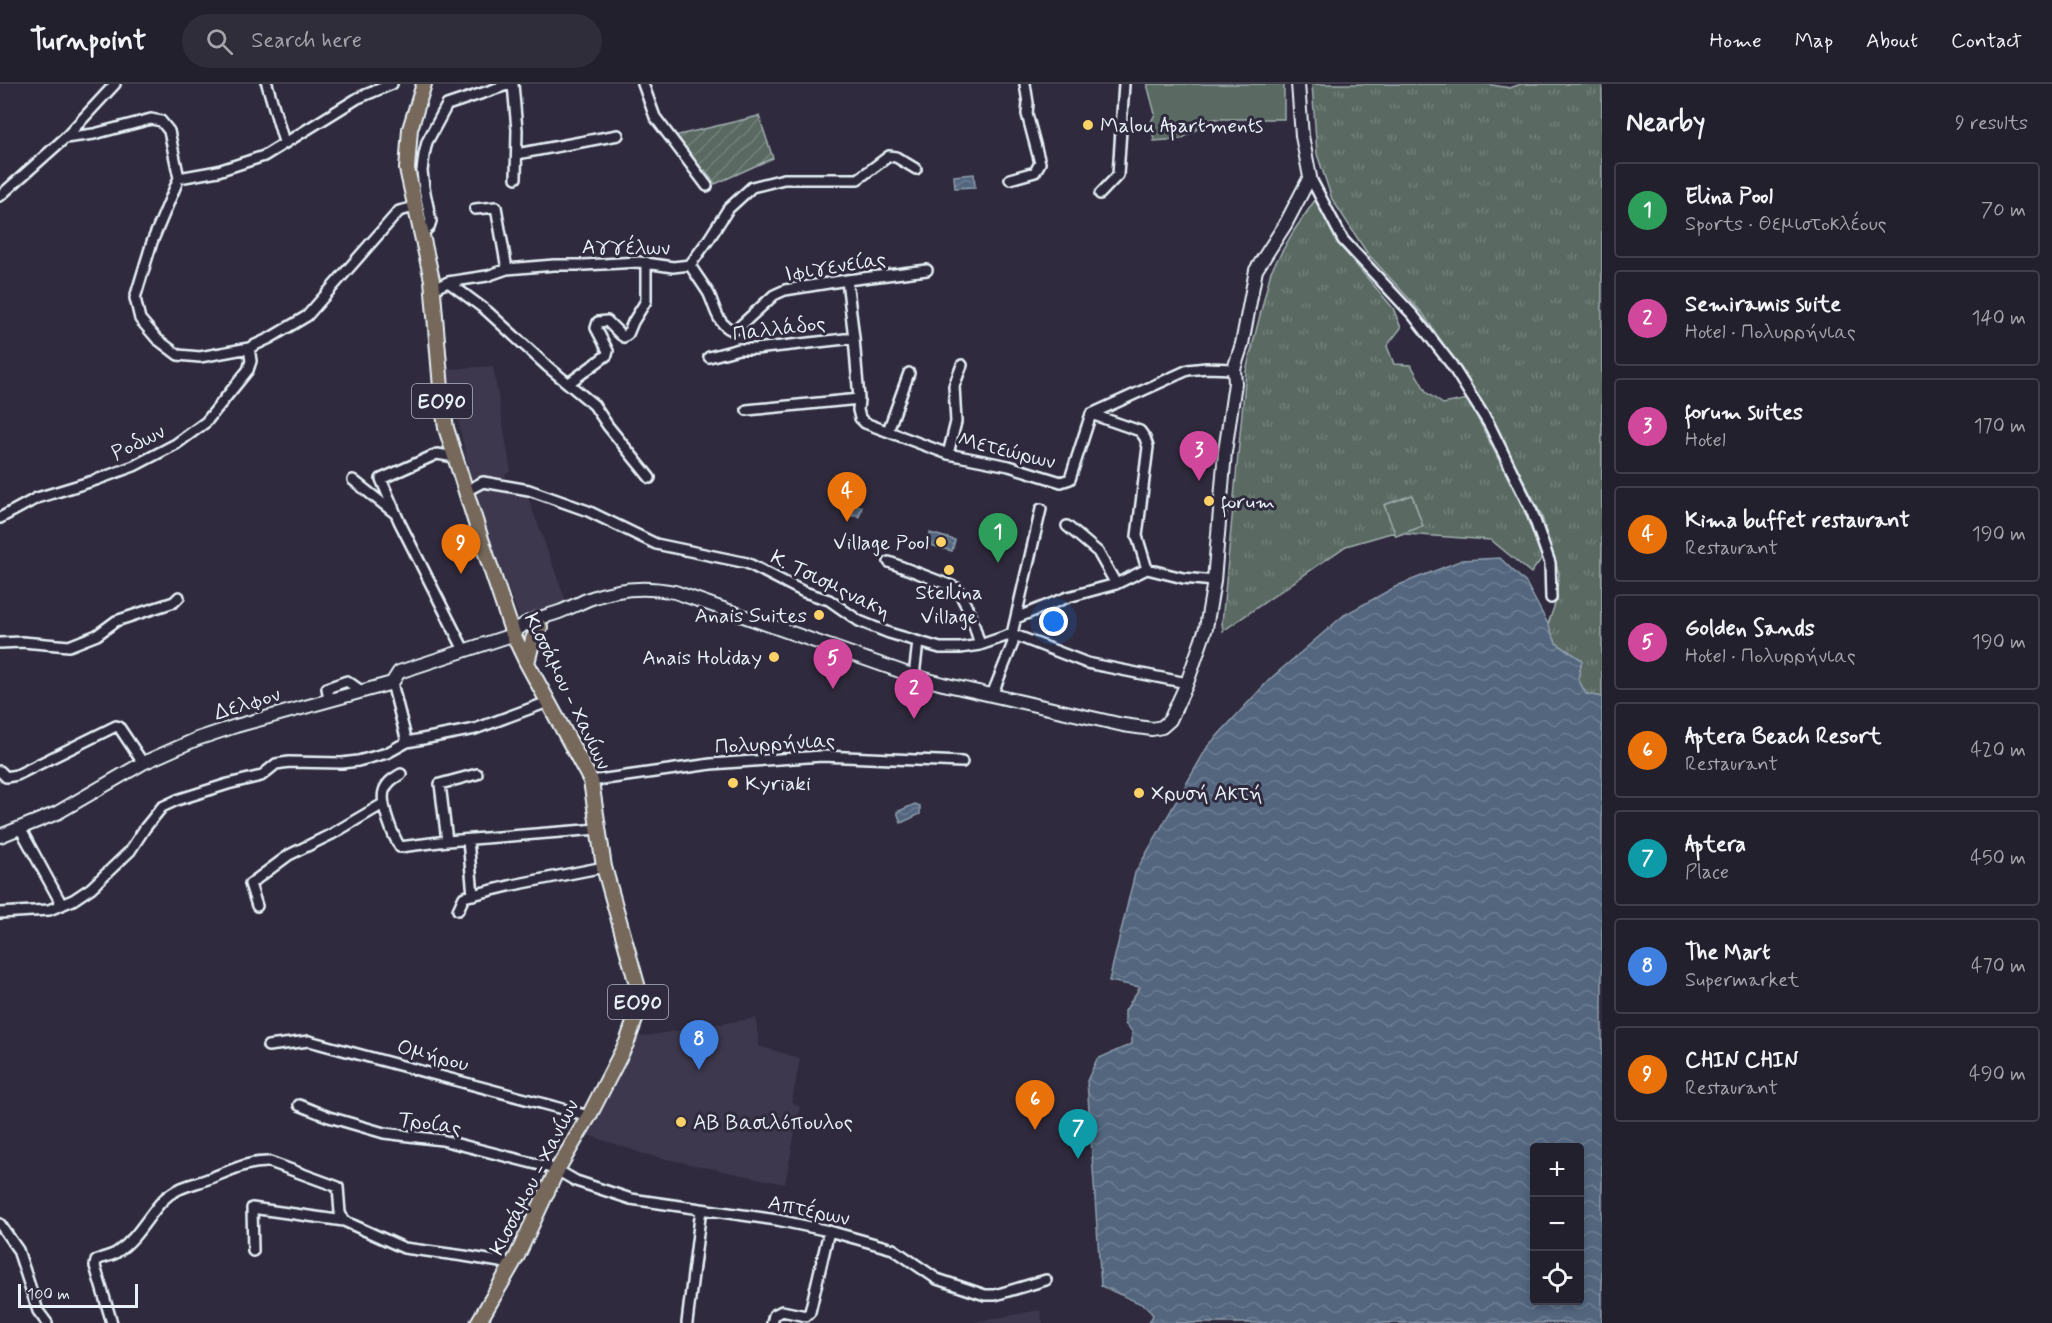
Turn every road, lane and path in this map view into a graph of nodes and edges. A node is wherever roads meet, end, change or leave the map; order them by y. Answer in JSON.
{"nodes":[{"id":1,"x":115,"y":84,"type":"edge"},
{"id":2,"x":267,"y":84,"type":"edge"},
{"id":3,"x":392,"y":84,"type":"edge"},
{"id":4,"x":424,"y":84,"type":"edge"},
{"id":5,"x":511,"y":84,"type":"edge"},
{"id":6,"x":643,"y":84,"type":"edge"},
{"id":7,"x":1024,"y":84,"type":"edge"},
{"id":8,"x":1124,"y":84,"type":"edge"},
{"id":9,"x":1298,"y":84,"type":"edge"},
{"id":10,"x":618,"y":135,"type":"dead end"},
{"id":11,"x":65,"y":138,"type":"junction"},
{"id":12,"x":284,"y":142,"type":"junction"},
{"id":13,"x":517,"y":154,"type":"junction"},
{"id":14,"x":916,"y":169,"type":"dead end"},
{"id":15,"x":1310,"y":177,"type":"junction"},
{"id":16,"x":179,"y":178,"type":"junction"},
{"id":17,"x":516,"y":178,"type":"dead end"},
{"id":18,"x":1010,"y":179,"type":"dead end"},
{"id":19,"x":707,"y":186,"type":"dead end"},
{"id":20,"x":1100,"y":194,"type":"dead end"},
{"id":21,"x":0,"y":196,"type":"edge"},
{"id":22,"x":415,"y":207,"type":"junction"},
{"id":23,"x":475,"y":209,"type":"dead end"},
{"id":24,"x":421,"y":235,"type":"junction"},
{"id":25,"x":646,"y":262,"type":"junction"},
{"id":26,"x":690,"y":265,"type":"junction"},
{"id":27,"x":507,"y":269,"type":"junction"},
{"id":28,"x":927,"y":270,"type":"dead end"},
{"id":29,"x":847,"y":280,"type":"junction"},
{"id":30,"x":448,"y":282,"type":"junction"},
{"id":31,"x":433,"y":289,"type":"junction"},
{"id":32,"x":854,"y":338,"type":"junction"},
{"id":33,"x":249,"y":349,"type":"junction"},
{"id":34,"x":709,"y":357,"type":"dead end"},
{"id":35,"x":962,"y":365,"type":"dead end"},
{"id":36,"x":1234,"y":369,"type":"junction"},
{"id":37,"x":909,"y":373,"type":"dead end"},
{"id":38,"x":569,"y":383,"type":"junction"},
{"id":39,"x":859,"y":399,"type":"junction"},
{"id":40,"x":747,"y":410,"type":"dead end"},
{"id":41,"x":1091,"y":414,"type":"junction"},
{"id":42,"x":888,"y":431,"type":"junction"},
{"id":43,"x":448,"y":437,"type":"junction"},
{"id":44,"x":437,"y":454,"type":"junction"},
{"id":45,"x":948,"y":454,"type":"junction"},
{"id":46,"x":455,"y":457,"type":"junction"},
{"id":47,"x":650,"y":478,"type":"dead end"},
{"id":48,"x":353,"y":480,"type":"dead end"},
{"id":49,"x":466,"y":491,"type":"junction"},
{"id":50,"x":1041,"y":509,"type":"dead end"},
{"id":51,"x":396,"y":515,"type":"junction"},
{"id":52,"x":0,"y":518,"type":"edge"},
{"id":53,"x":1067,"y":526,"type":"dead end"},
{"id":54,"x":889,"y":562,"type":"dead end"},
{"id":55,"x":1147,"y":569,"type":"junction"},
{"id":56,"x":1214,"y":580,"type":"junction"},
{"id":57,"x":1116,"y":584,"type":"junction"},
{"id":58,"x":179,"y":597,"type":"dead end"},
{"id":59,"x":1551,"y":598,"type":"dead end"},
{"id":60,"x":560,"y":612,"type":"junction"},
{"id":61,"x":1016,"y":618,"type":"junction"},
{"id":62,"x":540,"y":627,"type":"junction"},
{"id":63,"x":513,"y":634,"type":"junction"},
{"id":64,"x":1012,"y":634,"type":"junction"},
{"id":65,"x":918,"y":642,"type":"junction"},
{"id":66,"x":0,"y":643,"type":"edge"},
{"id":67,"x":980,"y":645,"type":"junction"},
{"id":68,"x":464,"y":650,"type":"junction"},
{"id":69,"x":527,"y":663,"type":"junction"},
{"id":70,"x":914,"y":676,"type":"junction"},
{"id":71,"x":1188,"y":683,"type":"junction"},
{"id":72,"x":393,"y":687,"type":"junction"},
{"id":73,"x":992,"y":695,"type":"junction"},
{"id":74,"x":548,"y":702,"type":"junction"},
{"id":75,"x":407,"y":742,"type":"junction"},
{"id":76,"x":962,"y":762,"type":"dead end"},
{"id":77,"x":143,"y":763,"type":"junction"},
{"id":78,"x":0,"y":771,"type":"edge"},
{"id":79,"x":401,"y":774,"type":"dead end"},
{"id":80,"x":477,"y":774,"type":"dead end"},
{"id":81,"x":591,"y":782,"type":"junction"},
{"id":82,"x":384,"y":804,"type":"junction"},
{"id":83,"x":20,"y":828,"type":"junction"},
{"id":84,"x":598,"y":829,"type":"junction"},
{"id":85,"x":0,"y":836,"type":"edge"},
{"id":86,"x":468,"y":840,"type":"junction"},
{"id":87,"x":447,"y":841,"type":"junction"},
{"id":88,"x":604,"y":867,"type":"junction"},
{"id":89,"x":473,"y":895,"type":"junction"},
{"id":90,"x":62,"y":905,"type":"junction"},
{"id":91,"x":257,"y":906,"type":"dead end"},
{"id":92,"x":458,"y":910,"type":"dead end"},
{"id":93,"x":0,"y":912,"type":"edge"},
{"id":94,"x":268,"y":1046,"type":"dead end"},
{"id":95,"x":299,"y":1106,"type":"dead end"},
{"id":96,"x":589,"y":1116,"type":"junction"},
{"id":97,"x":557,"y":1170,"type":"junction"},
{"id":98,"x":701,"y":1209,"type":"junction"},
{"id":99,"x":344,"y":1221,"type":"junction"},
{"id":100,"x":0,"y":1224,"type":"edge"},
{"id":101,"x":829,"y":1231,"type":"junction"},
{"id":102,"x":253,"y":1251,"type":"dead end"},
{"id":103,"x":512,"y":1264,"type":"junction"},
{"id":104,"x":1046,"y":1280,"type":"dead end"},
{"id":105,"x":481,"y":1322,"type":"edge"},
{"id":106,"x":47,"y":1323,"type":"edge"},
{"id":107,"x":112,"y":1323,"type":"edge"},
{"id":108,"x":687,"y":1323,"type":"edge"},
{"id":109,"x":772,"y":1323,"type":"edge"}],
"edges":[{"from":1,"to":11,"type":"street"},
{"from":2,"to":12,"type":"street"},
{"from":3,"to":12,"type":"street"},
{"from":4,"to":22,"type":"main road","name":"Κισσάμου - Χανίων","number":"ΕΟ90"},
{"from":5,"to":13,"type":"street"},
{"from":5,"to":24,"type":"street"},
{"from":6,"to":19,"type":"street"},
{"from":7,"to":18,"type":"street"},
{"from":8,"to":20,"type":"street"},
{"from":9,"to":15,"type":"street"},
{"from":10,"to":13,"type":"street"},
{"from":11,"to":16,"type":"street"},
{"from":11,"to":21,"type":"street"},
{"from":12,"to":16,"type":"street"},
{"from":13,"to":17,"type":"street"},
{"from":14,"to":26,"type":"street","name":"Αγγέλων"},
{"from":15,"to":36,"type":"street"},
{"from":15,"to":59,"type":"street"},
{"from":16,"to":33,"type":"street"},
{"from":22,"to":24,"type":"main road","name":"Κισσάμου - Χανίων","number":"ΕΟ90"},
{"from":22,"to":33,"type":"street"},
{"from":23,"to":27,"type":"street"},
{"from":24,"to":31,"type":"main road","name":"Κισσάμου - Χανίων","number":"ΕΟ90"},
{"from":25,"to":26,"type":"street","name":"Αγγέλων"},
{"from":25,"to":27,"type":"street","name":"Αγγέλων"},
{"from":25,"to":38,"type":"street"},
{"from":26,"to":29,"type":"street","name":"Ιφιγενείας"},
{"from":27,"to":30,"type":"street","name":"Αγγέλων"},
{"from":28,"to":29,"type":"street","name":"Ιφιγενείας"},
{"from":29,"to":32,"type":"street","name":"Μετεώρων"},
{"from":30,"to":31,"type":"street","name":"Αγγέλων"},
{"from":30,"to":38,"type":"street"},
{"from":31,"to":43,"type":"main road","name":"Κισσάμου - Χανίων","number":"ΕΟ90"},
{"from":32,"to":34,"type":"street","name":"Παλλάδος"},
{"from":32,"to":39,"type":"street","name":"Μετεώρων"},
{"from":33,"to":52,"type":"street","name":"Ροδων"},
{"from":35,"to":45,"type":"street"},
{"from":36,"to":41,"type":"street"},
{"from":36,"to":56,"type":"street"},
{"from":37,"to":42,"type":"street"},
{"from":38,"to":47,"type":"street"},
{"from":39,"to":40,"type":"street"},
{"from":39,"to":42,"type":"street","name":"Μετεώρων"},
{"from":41,"to":45,"type":"street","name":"Μετεώρων"},
{"from":41,"to":55,"type":"street"},
{"from":42,"to":45,"type":"street","name":"Μετεώρων"},
{"from":43,"to":44,"type":"street"},
{"from":43,"to":46,"type":"main road","name":"Κισσάμου - Χανίων","number":"ΕΟ90"},
{"from":44,"to":46,"type":"street"},
{"from":44,"to":51,"type":"street"},
{"from":46,"to":49,"type":"main road","name":"Κισσάμου - Χανίων","number":"ΕΟ90"},
{"from":48,"to":51,"type":"street"},
{"from":49,"to":63,"type":"main road","name":"Κισσάμου - Χανίων","number":"ΕΟ90"},
{"from":49,"to":65,"type":"street","name":"Κ. Τσισμςνακη"},
{"from":50,"to":61,"type":"street"},
{"from":51,"to":68,"type":"street"},
{"from":53,"to":57,"type":"street"},
{"from":54,"to":67,"type":"street"},
{"from":55,"to":56,"type":"street"},
{"from":55,"to":57,"type":"street"},
{"from":56,"to":71,"type":"street"},
{"from":57,"to":61,"type":"street"},
{"from":58,"to":66,"type":"street"},
{"from":60,"to":62,"type":"street"},
{"from":60,"to":63,"type":"street"},
{"from":60,"to":70,"type":"street"},
{"from":61,"to":64,"type":"street"},
{"from":62,"to":63,"type":"street"},
{"from":62,"to":69,"type":"main road"},
{"from":63,"to":68,"type":"street","name":"Δελφον"},
{"from":63,"to":69,"type":"main road","name":"Κισσάμου - Χανίων","number":"ΕΟ90"},
{"from":64,"to":67,"type":"street","name":"Κ. Τσισμςνακη"},
{"from":64,"to":71,"type":"street"},
{"from":64,"to":73,"type":"street"},
{"from":65,"to":67,"type":"street","name":"Κ. Τσισμςνακη"},
{"from":65,"to":70,"type":"street"},
{"from":68,"to":72,"type":"street","name":"Δελφον"},
{"from":69,"to":74,"type":"main road","name":"Κισσάμου - Χανίων","number":"ΕΟ90"},
{"from":70,"to":73,"type":"street"},
{"from":71,"to":73,"type":"street"},
{"from":72,"to":75,"type":"street"},
{"from":72,"to":77,"type":"street","name":"Δελφον"},
{"from":74,"to":75,"type":"street"},
{"from":74,"to":81,"type":"main road","name":"Κισσάμου - Χανίων","number":"ΕΟ90"},
{"from":75,"to":90,"type":"street"},
{"from":76,"to":81,"type":"street","name":"Πολυρρήνιας"},
{"from":77,"to":78,"type":"street"},
{"from":77,"to":83,"type":"street","name":"Δελφον"},
{"from":79,"to":82,"type":"street"},
{"from":80,"to":87,"type":"street"},
{"from":81,"to":84,"type":"main road","name":"Κισσάμου - Χανίων","number":"ΕΟ90"},
{"from":82,"to":87,"type":"street"},
{"from":82,"to":91,"type":"street"},
{"from":83,"to":85,"type":"street","name":"Δελφον"},
{"from":83,"to":90,"type":"street"},
{"from":84,"to":86,"type":"street"},
{"from":84,"to":88,"type":"main road","name":"Κισσάμου - Χανίων","number":"ΕΟ90"},
{"from":86,"to":87,"type":"street"},
{"from":86,"to":89,"type":"street"},
{"from":88,"to":89,"type":"street"},
{"from":88,"to":96,"type":"main road","name":"Κισσάμου - Χανίων","number":"ΕΟ90"},
{"from":89,"to":92,"type":"street"},
{"from":90,"to":93,"type":"street"},
{"from":94,"to":96,"type":"street","name":"Ομήρου"},
{"from":95,"to":97,"type":"street","name":"Τροίας"},
{"from":96,"to":97,"type":"main road","name":"Κισσάμου - Χανίων","number":"ΕΟ90"},
{"from":97,"to":98,"type":"street","name":"Απτέρων"},
{"from":97,"to":103,"type":"main road","name":"Κισσάμου - Χανίων","number":"ΕΟ90"},
{"from":98,"to":101,"type":"street","name":"Απτέρων"},
{"from":98,"to":108,"type":"street"},
{"from":99,"to":102,"type":"street"},
{"from":99,"to":103,"type":"street"},
{"from":99,"to":107,"type":"street"},
{"from":100,"to":106,"type":"street"},
{"from":101,"to":104,"type":"street","name":"Απτέρων"},
{"from":101,"to":109,"type":"street"},
{"from":103,"to":105,"type":"main road","name":"Κισσάμου - Χανίων","number":"ΕΟ90"}]}
